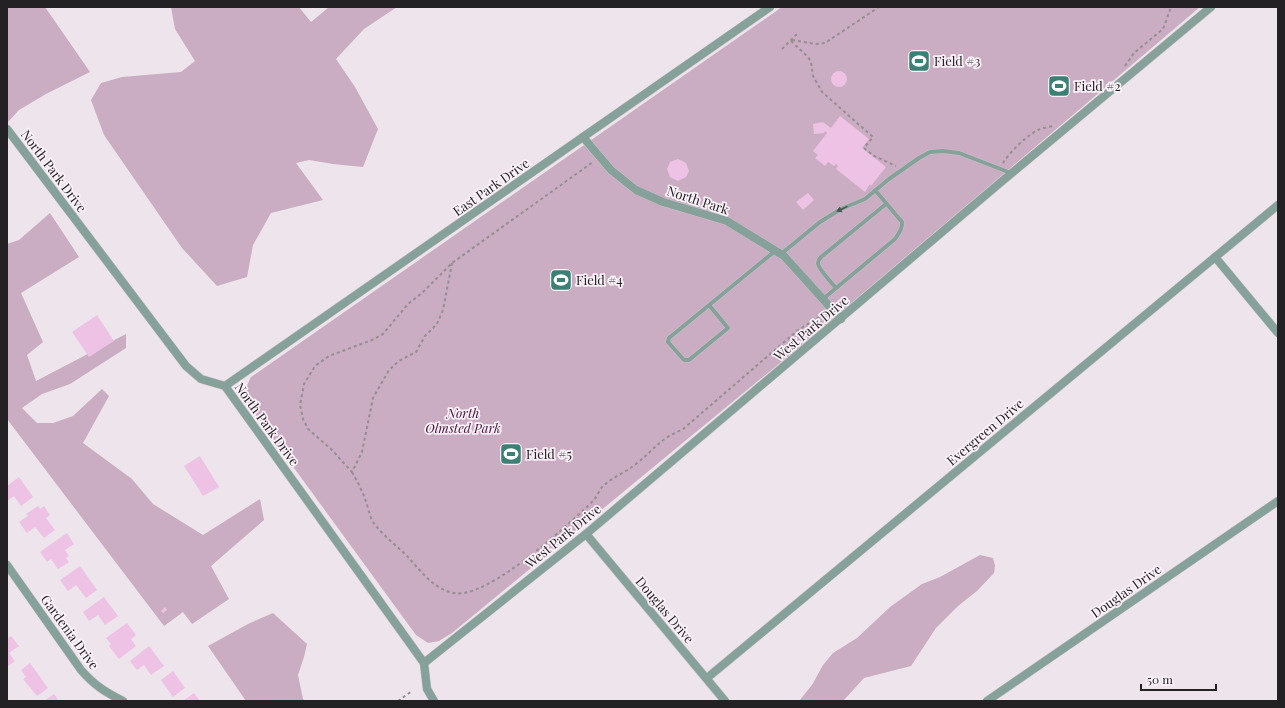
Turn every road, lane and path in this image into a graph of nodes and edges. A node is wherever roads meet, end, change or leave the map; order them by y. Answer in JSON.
{"nodes":[{"id":1,"x":770,"y":7,"type":"edge"},
{"id":2,"x":879,"y":7,"type":"edge"},
{"id":3,"x":1171,"y":7,"type":"edge"},
{"id":4,"x":1212,"y":7,"type":"edge"},
{"id":5,"x":799,"y":32,"type":"dead end"},
{"id":6,"x":791,"y":40,"type":"junction"},
{"id":7,"x":782,"y":49,"type":"dead end"},
{"id":8,"x":1123,"y":70,"type":"dead end"},
{"id":9,"x":1056,"y":125,"type":"dead end"},
{"id":10,"x":7,"y":129,"type":"edge"},
{"id":11,"x":583,"y":137,"type":"junction"},
{"id":12,"x":593,"y":162,"type":"dead end"},
{"id":13,"x":1003,"y":163,"type":"dead end"},
{"id":14,"x":903,"y":169,"type":"junction"},
{"id":15,"x":1012,"y":174,"type":"junction"},
{"id":16,"x":875,"y":190,"type":"junction"},
{"id":17,"x":886,"y":204,"type":"junction"},
{"id":18,"x":1278,"y":205,"type":"edge"},
{"id":19,"x":778,"y":252,"type":"junction"},
{"id":20,"x":1215,"y":257,"type":"junction"},
{"id":21,"x":452,"y":263,"type":"junction"},
{"id":22,"x":836,"y":288,"type":"junction"},
{"id":23,"x":823,"y":299,"type":"junction"},
{"id":24,"x":709,"y":305,"type":"junction"},
{"id":25,"x":824,"y":314,"type":"dead end"},
{"id":26,"x":841,"y":319,"type":"junction"},
{"id":27,"x":1278,"y":333,"type":"edge"},
{"id":28,"x":225,"y":386,"type":"junction"},
{"id":29,"x":352,"y":472,"type":"junction"},
{"id":30,"x":1278,"y":501,"type":"edge"},
{"id":31,"x":586,"y":534,"type":"junction"},
{"id":32,"x":7,"y":566,"type":"edge"},
{"id":33,"x":424,"y":663,"type":"junction"},
{"id":34,"x":707,"y":678,"type":"junction"},
{"id":35,"x":412,"y":691,"type":"dead end"},
{"id":36,"x":123,"y":701,"type":"edge"},
{"id":37,"x":398,"y":701,"type":"edge"},
{"id":38,"x":434,"y":701,"type":"edge"},
{"id":39,"x":725,"y":701,"type":"edge"},
{"id":40,"x":988,"y":701,"type":"edge"}],
"edges":[{"from":1,"to":11,"type":"street","name":"East Park Drive"},
{"from":2,"to":6,"type":"path"},
{"from":3,"to":8,"type":"path"},
{"from":4,"to":15,"type":"street","name":"West Park Drive"},
{"from":5,"to":6,"type":"path"},
{"from":6,"to":7,"type":"path"},
{"from":6,"to":14,"type":"path"},
{"from":9,"to":13,"type":"path"},
{"from":10,"to":28,"type":"street","name":"North Park Drive"},
{"from":11,"to":19,"type":"street","name":"North Park"},
{"from":11,"to":28,"type":"street","name":"East Park Drive"},
{"from":12,"to":21,"type":"path"},
{"from":14,"to":15,"type":"lane"},
{"from":14,"to":16,"type":"lane"},
{"from":15,"to":26,"type":"street","name":"West Park Drive"},
{"from":16,"to":17,"type":"lane"},
{"from":16,"to":19,"type":"lane","one_way":true},
{"from":17,"to":22,"type":"lane"},
{"from":17,"to":22,"type":"lane"},
{"from":18,"to":20,"type":"street","name":"Evergreen Drive"},
{"from":19,"to":23,"type":"street","name":"North Park"},
{"from":19,"to":24,"type":"lane"},
{"from":20,"to":27,"type":"street"},
{"from":20,"to":34,"type":"street","name":"Evergreen Drive"},
{"from":21,"to":29,"type":"path"},
{"from":21,"to":29,"type":"path"},
{"from":22,"to":23,"type":"lane"},
{"from":23,"to":26,"type":"street","name":"North Park"},
{"from":24,"to":24,"type":"lane"},
{"from":25,"to":29,"type":"path"},
{"from":26,"to":31,"type":"street","name":"West Park Drive"},
{"from":28,"to":33,"type":"street","name":"North Park Drive"},
{"from":30,"to":40,"type":"street","name":"Douglas Drive"},
{"from":31,"to":33,"type":"street","name":"West Park Drive"},
{"from":31,"to":34,"type":"street","name":"Douglas Drive"},
{"from":32,"to":36,"type":"street","name":"Gardenia Drive"},
{"from":33,"to":38,"type":"street"},
{"from":34,"to":39,"type":"street","name":"Douglas Drive"},
{"from":35,"to":37,"type":"path"}]}
